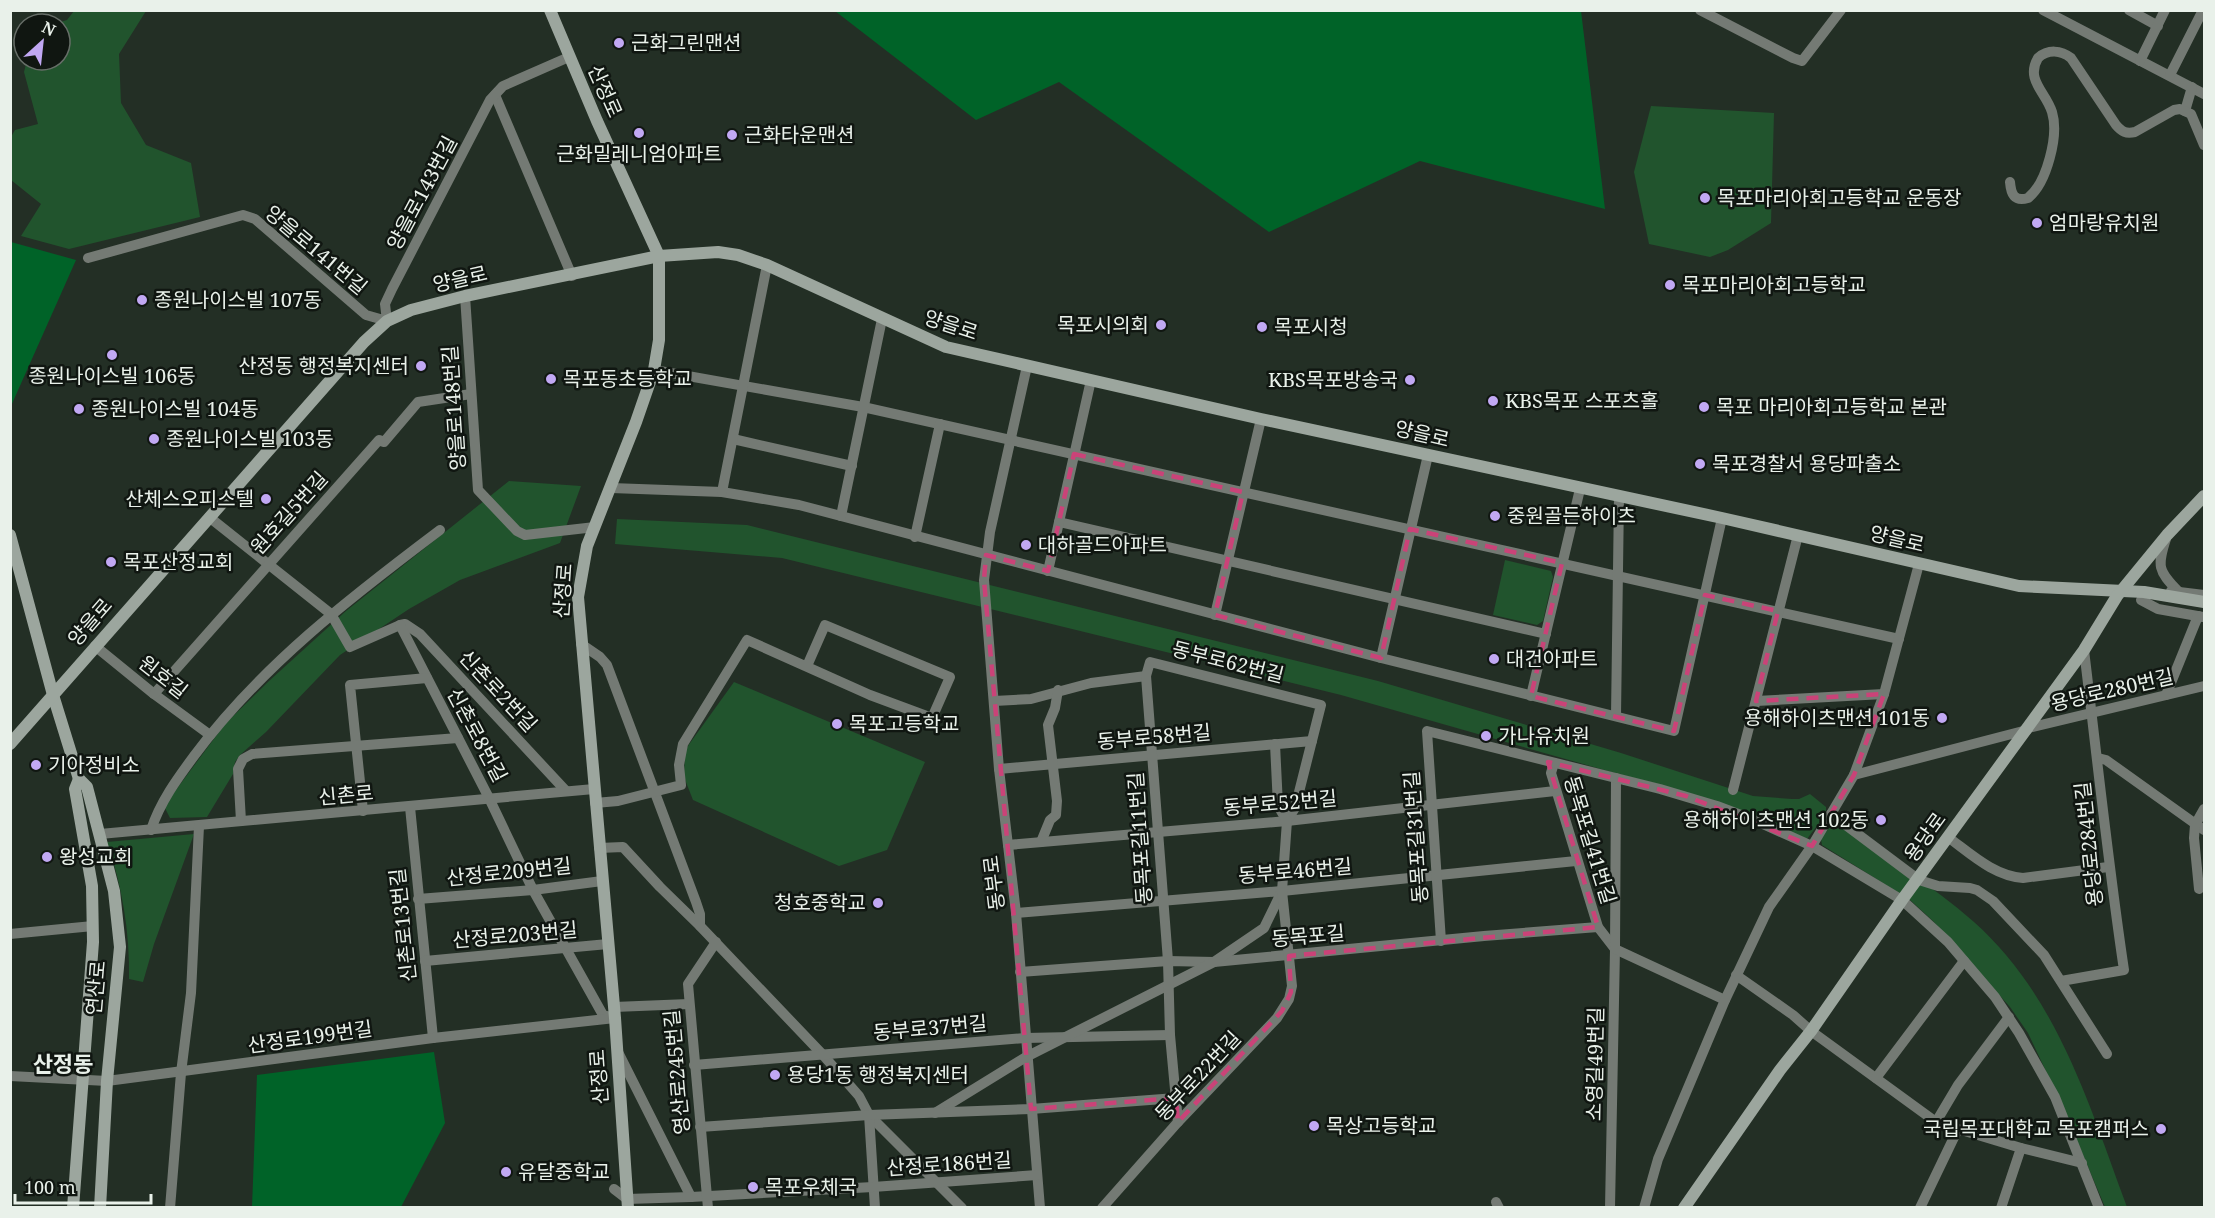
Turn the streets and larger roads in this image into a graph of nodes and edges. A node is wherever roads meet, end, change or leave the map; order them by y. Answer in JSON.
{"nodes":[{"id":1,"x":550,"y":10,"type":"edge"},
{"id":2,"x":1700,"y":10,"type":"edge"},
{"id":3,"x":1841,"y":10,"type":"edge"},
{"id":4,"x":2043,"y":10,"type":"edge"},
{"id":5,"x":2165,"y":10,"type":"edge"},
{"id":6,"x":2203,"y":10,"type":"edge"},
{"id":7,"x":2131,"y":11,"type":"edge"},
{"id":8,"x":2158,"y":26,"type":"junction"},
{"id":9,"x":569,"y":57,"type":"junction"},
{"id":10,"x":2140,"y":61,"type":"junction"},
{"id":11,"x":2170,"y":75,"type":"junction"},
{"id":12,"x":2192,"y":87,"type":"junction"},
{"id":13,"x":2205,"y":94,"type":"edge"},
{"id":14,"x":495,"y":95,"type":"junction"},
{"id":15,"x":2186,"y":111,"type":"junction"},
{"id":16,"x":2205,"y":145,"type":"edge"},
{"id":17,"x":2010,"y":182,"type":"dead end"},
{"id":18,"x":659,"y":256,"type":"junction"},
{"id":19,"x":88,"y":258,"type":"dead end"},
{"id":20,"x":767,"y":265,"type":"junction"},
{"id":21,"x":572,"y":276,"type":"junction"},
{"id":22,"x":465,"y":296,"type":"junction"},
{"id":23,"x":882,"y":319,"type":"junction"},
{"id":24,"x":387,"y":321,"type":"junction"},
{"id":25,"x":1027,"y":366,"type":"junction"},
{"id":26,"x":654,"y":370,"type":"junction"},
{"id":27,"x":1091,"y":380,"type":"junction"},
{"id":28,"x":744,"y":384,"type":"junction"},
{"id":29,"x":471,"y":394,"type":"junction"},
{"id":30,"x":864,"y":407,"type":"junction"},
{"id":31,"x":1261,"y":419,"type":"junction"},
{"id":32,"x":940,"y":424,"type":"junction"},
{"id":33,"x":732,"y":439,"type":"junction"},
{"id":34,"x":1010,"y":440,"type":"junction"},
{"id":35,"x":1074,"y":454,"type":"junction"},
{"id":36,"x":1428,"y":455,"type":"junction"},
{"id":37,"x":852,"y":466,"type":"junction"},
{"id":38,"x":611,"y":488,"type":"junction"},
{"id":39,"x":1580,"y":489,"type":"junction"},
{"id":40,"x":722,"y":492,"type":"junction"},
{"id":41,"x":1243,"y":492,"type":"junction"},
{"id":42,"x":2205,"y":496,"type":"edge"},
{"id":43,"x":1619,"y":497,"type":"junction"},
{"id":44,"x":842,"y":516,"type":"junction"},
{"id":45,"x":209,"y":517,"type":"junction"},
{"id":46,"x":1722,"y":518,"type":"junction"},
{"id":47,"x":1059,"y":522,"type":"junction"},
{"id":48,"x":595,"y":527,"type":"junction"},
{"id":49,"x":1410,"y":529,"type":"junction"},
{"id":50,"x":440,"y":530,"type":"dead end"},
{"id":51,"x":2167,"y":534,"type":"junction"},
{"id":52,"x":10,"y":535,"type":"edge"},
{"id":53,"x":1798,"y":535,"type":"junction"},
{"id":54,"x":915,"y":537,"type":"junction"},
{"id":55,"x":986,"y":555,"type":"junction"},
{"id":56,"x":1227,"y":561,"type":"junction"},
{"id":57,"x":269,"y":563,"type":"junction"},
{"id":58,"x":1562,"y":563,"type":"junction"},
{"id":59,"x":1919,"y":564,"type":"junction"},
{"id":60,"x":1048,"y":571,"type":"junction"},
{"id":61,"x":1619,"y":576,"type":"junction"},
{"id":62,"x":2178,"y":591,"type":"junction"},
{"id":63,"x":2119,"y":593,"type":"junction"},
{"id":64,"x":1705,"y":595,"type":"junction"},
{"id":65,"x":2205,"y":595,"type":"edge"},
{"id":66,"x":2142,"y":596,"type":"junction"},
{"id":67,"x":1394,"y":599,"type":"junction"},
{"id":68,"x":2205,"y":602,"type":"edge"},
{"id":69,"x":1778,"y":611,"type":"junction"},
{"id":70,"x":331,"y":614,"type":"junction"},
{"id":71,"x":2202,"y":614,"type":"edge"},
{"id":72,"x":1215,"y":615,"type":"junction"},
{"id":73,"x":400,"y":625,"type":"junction"},
{"id":74,"x":1546,"y":634,"type":"junction"},
{"id":75,"x":1899,"y":639,"type":"junction"},
{"id":76,"x":581,"y":644,"type":"junction"},
{"id":77,"x":95,"y":646,"type":"junction"},
{"id":78,"x":2084,"y":650,"type":"junction"},
{"id":79,"x":1381,"y":658,"type":"junction"},
{"id":80,"x":807,"y":666,"type":"junction"},
{"id":81,"x":1146,"y":676,"type":"junction"},
{"id":82,"x":427,"y":678,"type":"junction"},
{"id":83,"x":2205,"y":686,"type":"edge"},
{"id":84,"x":1058,"y":690,"type":"junction"},
{"id":85,"x":154,"y":694,"type":"junction"},
{"id":86,"x":1884,"y":694,"type":"junction"},
{"id":87,"x":53,"y":695,"type":"junction"},
{"id":88,"x":2166,"y":695,"type":"junction"},
{"id":89,"x":1531,"y":696,"type":"junction"},
{"id":90,"x":994,"y":701,"type":"junction"},
{"id":91,"x":1756,"y":701,"type":"junction"},
{"id":92,"x":2092,"y":713,"type":"junction"},
{"id":93,"x":1616,"y":716,"type":"junction"},
{"id":94,"x":2028,"y":729,"type":"junction"},
{"id":95,"x":210,"y":735,"type":"junction"},
{"id":96,"x":458,"y":738,"type":"junction"},
{"id":97,"x":1312,"y":741,"type":"junction"},
{"id":98,"x":10,"y":744,"type":"edge"},
{"id":99,"x":1275,"y":744,"type":"junction"},
{"id":100,"x":356,"y":746,"type":"junction"},
{"id":101,"x":1152,"y":754,"type":"junction"},
{"id":102,"x":2098,"y":758,"type":"junction"},
{"id":103,"x":1554,"y":763,"type":"junction"},
{"id":104,"x":1052,"y":765,"type":"junction"},
{"id":105,"x":999,"y":769,"type":"junction"},
{"id":106,"x":1854,"y":775,"type":"junction"},
{"id":107,"x":1616,"y":778,"type":"junction"},
{"id":108,"x":79,"y":779,"type":"junction"},
{"id":109,"x":594,"y":789,"type":"junction"},
{"id":110,"x":1733,"y":790,"type":"dead end"},
{"id":111,"x":566,"y":791,"type":"junction"},
{"id":112,"x":1555,"y":791,"type":"junction"},
{"id":113,"x":654,"y":792,"type":"junction"},
{"id":114,"x":489,"y":798,"type":"junction"},
{"id":115,"x":595,"y":803,"type":"junction"},
{"id":116,"x":1433,"y":805,"type":"junction"},
{"id":117,"x":410,"y":807,"type":"junction"},
{"id":118,"x":2205,"y":809,"type":"edge"},
{"id":119,"x":363,"y":811,"type":"junction"},
{"id":120,"x":1831,"y":814,"type":"junction"},
{"id":121,"x":1287,"y":821,"type":"junction"},
{"id":122,"x":241,"y":822,"type":"junction"},
{"id":123,"x":199,"y":826,"type":"junction"},
{"id":124,"x":2200,"y":828,"type":"edge"},
{"id":125,"x":151,"y":830,"type":"junction"},
{"id":126,"x":1158,"y":832,"type":"junction"},
{"id":127,"x":100,"y":834,"type":"junction"},
{"id":128,"x":1949,"y":838,"type":"junction"},
{"id":129,"x":1041,"y":842,"type":"junction"},
{"id":130,"x":1008,"y":846,"type":"junction"},
{"id":131,"x":1812,"y":846,"type":"junction"},
{"id":132,"x":599,"y":848,"type":"junction"},
{"id":133,"x":1576,"y":861,"type":"junction"},
{"id":134,"x":2108,"y":867,"type":"junction"},
{"id":135,"x":1437,"y":876,"type":"junction"},
{"id":136,"x":1919,"y":880,"type":"junction"},
{"id":137,"x":602,"y":881,"type":"junction"},
{"id":138,"x":2199,"y":889,"type":"dead end"},
{"id":139,"x":533,"y":890,"type":"junction"},
{"id":140,"x":1282,"y":891,"type":"junction"},
{"id":141,"x":418,"y":899,"type":"junction"},
{"id":142,"x":1163,"y":900,"type":"junction"},
{"id":143,"x":1902,"y":900,"type":"junction"},
{"id":144,"x":1016,"y":913,"type":"junction"},
{"id":145,"x":93,"y":926,"type":"junction"},
{"id":146,"x":700,"y":926,"type":"junction"},
{"id":147,"x":1598,"y":927,"type":"junction"},
{"id":148,"x":10,"y":934,"type":"edge"},
{"id":149,"x":1441,"y":941,"type":"junction"},
{"id":150,"x":716,"y":942,"type":"junction"},
{"id":151,"x":608,"y":944,"type":"junction"},
{"id":152,"x":565,"y":948,"type":"junction"},
{"id":153,"x":1615,"y":949,"type":"junction"},
{"id":154,"x":1289,"y":956,"type":"junction"},
{"id":155,"x":1168,"y":961,"type":"junction"},
{"id":156,"x":1964,"y":961,"type":"junction"},
{"id":157,"x":425,"y":962,"type":"junction"},
{"id":158,"x":1214,"y":962,"type":"junction"},
{"id":159,"x":1020,"y":972,"type":"junction"},
{"id":160,"x":1736,"y":975,"type":"junction"},
{"id":161,"x":2061,"y":981,"type":"junction"},
{"id":162,"x":1168,"y":984,"type":"junction"},
{"id":163,"x":1725,"y":1000,"type":"junction"},
{"id":164,"x":689,"y":1004,"type":"junction"},
{"id":165,"x":614,"y":1013,"type":"junction"},
{"id":166,"x":2009,"y":1017,"type":"junction"},
{"id":167,"x":1811,"y":1031,"type":"junction"},
{"id":168,"x":1170,"y":1035,"type":"junction"},
{"id":169,"x":1068,"y":1037,"type":"junction"},
{"id":170,"x":433,"y":1038,"type":"junction"},
{"id":171,"x":1025,"y":1038,"type":"junction"},
{"id":172,"x":617,"y":1049,"type":"junction"},
{"id":173,"x":2107,"y":1054,"type":"dead end"},
{"id":174,"x":823,"y":1055,"type":"junction"},
{"id":175,"x":1026,"y":1057,"type":"junction"},
{"id":176,"x":694,"y":1065,"type":"junction"},
{"id":177,"x":181,"y":1073,"type":"junction"},
{"id":178,"x":10,"y":1076,"type":"edge"},
{"id":179,"x":1876,"y":1078,"type":"junction"},
{"id":180,"x":83,"y":1080,"type":"junction"},
{"id":181,"x":107,"y":1081,"type":"junction"},
{"id":182,"x":1176,"y":1098,"type":"junction"},
{"id":183,"x":1031,"y":1109,"type":"junction"},
{"id":184,"x":935,"y":1113,"type":"junction"},
{"id":185,"x":868,"y":1115,"type":"junction"},
{"id":186,"x":1178,"y":1122,"type":"junction"},
{"id":187,"x":1936,"y":1122,"type":"junction"},
{"id":188,"x":700,"y":1127,"type":"junction"},
{"id":189,"x":1958,"y":1129,"type":"junction"},
{"id":190,"x":2021,"y":1148,"type":"junction"},
{"id":191,"x":2082,"y":1163,"type":"junction"},
{"id":192,"x":1037,"y":1176,"type":"junction"},
{"id":193,"x":937,"y":1183,"type":"junction"},
{"id":194,"x":873,"y":1187,"type":"junction"},
{"id":195,"x":614,"y":1189,"type":"dead end"},
{"id":196,"x":707,"y":1196,"type":"junction"},
{"id":197,"x":691,"y":1197,"type":"junction"},
{"id":198,"x":628,"y":1203,"type":"edge"},
{"id":199,"x":73,"y":1208,"type":"edge"},
{"id":200,"x":100,"y":1208,"type":"edge"},
{"id":201,"x":170,"y":1208,"type":"edge"},
{"id":202,"x":708,"y":1208,"type":"edge"},
{"id":203,"x":875,"y":1208,"type":"edge"},
{"id":204,"x":962,"y":1208,"type":"edge"},
{"id":205,"x":1040,"y":1208,"type":"edge"},
{"id":206,"x":1102,"y":1208,"type":"edge"},
{"id":207,"x":1610,"y":1208,"type":"edge"},
{"id":208,"x":1644,"y":1208,"type":"edge"},
{"id":209,"x":1684,"y":1208,"type":"edge"},
{"id":210,"x":1920,"y":1208,"type":"edge"},
{"id":211,"x":2001,"y":1208,"type":"edge"},
{"id":212,"x":2099,"y":1208,"type":"edge"}],
"edges":[{"from":1,"to":9,"type":"street","name":"산정로"},
{"from":2,"to":3,"type":"street"},
{"from":4,"to":10,"type":"street"},
{"from":5,"to":8,"type":"street"},
{"from":6,"to":11,"type":"street"},
{"from":7,"to":8,"type":"street"},
{"from":8,"to":10,"type":"street"},
{"from":9,"to":14,"type":"street","name":"양을로143번길"},
{"from":9,"to":18,"type":"street","name":"산정로"},
{"from":10,"to":11,"type":"street"},
{"from":11,"to":12,"type":"street"},
{"from":12,"to":13,"type":"street"},
{"from":12,"to":15,"type":"street"},
{"from":14,"to":21,"type":"street"},
{"from":14,"to":24,"type":"street","name":"양을로143번길"},
{"from":15,"to":16,"type":"street"},
{"from":15,"to":17,"type":"street"},
{"from":18,"to":20,"type":"street","name":"양을로"},
{"from":18,"to":21,"type":"street","name":"양을로"},
{"from":18,"to":26,"type":"street","name":"산정로"},
{"from":19,"to":24,"type":"street","name":"양을로141번길"},
{"from":20,"to":23,"type":"street","name":"양을로"},
{"from":20,"to":28,"type":"street"},
{"from":21,"to":22,"type":"street","name":"양을로"},
{"from":22,"to":24,"type":"street","name":"양을로"},
{"from":22,"to":29,"type":"street","name":"양을로148번길"},
{"from":23,"to":25,"type":"street","name":"양을로"},
{"from":23,"to":30,"type":"street"},
{"from":24,"to":45,"type":"street","name":"양을로"},
{"from":25,"to":27,"type":"street","name":"양을로"},
{"from":25,"to":34,"type":"street","name":"동부로"},
{"from":26,"to":28,"type":"street"},
{"from":26,"to":38,"type":"street","name":"산정로"},
{"from":27,"to":31,"type":"street","name":"양을로"},
{"from":27,"to":35,"type":"street"},
{"from":28,"to":30,"type":"street"},
{"from":28,"to":33,"type":"street"},
{"from":29,"to":48,"type":"street","name":"양을로148번길"},
{"from":29,"to":57,"type":"street","name":"원호길5번길"},
{"from":30,"to":32,"type":"street"},
{"from":30,"to":37,"type":"street"},
{"from":31,"to":36,"type":"street","name":"양을로"},
{"from":31,"to":41,"type":"street"},
{"from":32,"to":34,"type":"street"},
{"from":32,"to":54,"type":"street"},
{"from":33,"to":37,"type":"street"},
{"from":33,"to":40,"type":"street"},
{"from":34,"to":35,"type":"street"},
{"from":34,"to":55,"type":"street","name":"동부로"},
{"from":35,"to":41,"type":"street"},
{"from":35,"to":47,"type":"street"},
{"from":36,"to":39,"type":"street","name":"양을로"},
{"from":36,"to":49,"type":"street"},
{"from":37,"to":44,"type":"street"},
{"from":38,"to":40,"type":"street"},
{"from":38,"to":48,"type":"street","name":"산정로"},
{"from":39,"to":43,"type":"street","name":"양을로"},
{"from":39,"to":58,"type":"street"},
{"from":40,"to":44,"type":"street"},
{"from":41,"to":49,"type":"street"},
{"from":41,"to":56,"type":"street"},
{"from":42,"to":51,"type":"street","name":"용당로"},
{"from":43,"to":46,"type":"street","name":"양을로"},
{"from":43,"to":61,"type":"street"},
{"from":44,"to":54,"type":"street"},
{"from":45,"to":57,"type":"street"},
{"from":45,"to":77,"type":"street","name":"양을로"},
{"from":46,"to":53,"type":"street","name":"양을로"},
{"from":46,"to":64,"type":"street"},
{"from":47,"to":56,"type":"street"},
{"from":47,"to":60,"type":"street"},
{"from":48,"to":76,"type":"street","name":"산정로"},
{"from":49,"to":58,"type":"street"},
{"from":49,"to":67,"type":"street"},
{"from":50,"to":70,"type":"street"},
{"from":51,"to":62,"type":"street"},
{"from":51,"to":63,"type":"street","name":"용당로"},
{"from":52,"to":87,"type":"street","name":"연산로"},
{"from":53,"to":59,"type":"street","name":"양을로"},
{"from":53,"to":69,"type":"street"},
{"from":54,"to":55,"type":"street"},
{"from":55,"to":60,"type":"street"},
{"from":55,"to":90,"type":"street","name":"동부로"},
{"from":56,"to":67,"type":"street"},
{"from":56,"to":72,"type":"street"},
{"from":57,"to":70,"type":"street"},
{"from":57,"to":85,"type":"street","name":"원호길5번길"},
{"from":58,"to":61,"type":"street"},
{"from":58,"to":74,"type":"street"},
{"from":59,"to":63,"type":"street","name":"양을로"},
{"from":59,"to":75,"type":"street"},
{"from":60,"to":72,"type":"street"},
{"from":61,"to":64,"type":"street"},
{"from":61,"to":93,"type":"street"},
{"from":62,"to":65,"type":"street"},
{"from":62,"to":66,"type":"street"},
{"from":63,"to":66,"type":"street","name":"양을로"},
{"from":63,"to":78,"type":"street","name":"용당로"},
{"from":64,"to":69,"type":"street"},
{"from":64,"to":93,"type":"street"},
{"from":66,"to":68,"type":"street","name":"양을로"},
{"from":66,"to":71,"type":"street","name":"양을로"},
{"from":67,"to":74,"type":"street"},
{"from":67,"to":79,"type":"street"},
{"from":69,"to":75,"type":"street"},
{"from":69,"to":91,"type":"street"},
{"from":70,"to":73,"type":"street"},
{"from":70,"to":95,"type":"street"},
{"from":71,"to":88,"type":"street"},
{"from":72,"to":79,"type":"street"},
{"from":73,"to":82,"type":"street","name":"신촌로8번길"},
{"from":73,"to":111,"type":"street","name":"신촌로2번길"},
{"from":74,"to":89,"type":"street"},
{"from":75,"to":86,"type":"street"},
{"from":76,"to":109,"type":"street","name":"산정로"},
{"from":76,"to":113,"type":"street"},
{"from":77,"to":85,"type":"street","name":"원호길"},
{"from":77,"to":87,"type":"street","name":"양을로"},
{"from":78,"to":92,"type":"street","name":"용당로284번길"},
{"from":78,"to":94,"type":"street","name":"용당로"},
{"from":79,"to":89,"type":"street"},
{"from":80,"to":80,"type":"street"},
{"from":80,"to":113,"type":"street"},
{"from":81,"to":84,"type":"street","name":"동부로62번길"},
{"from":81,"to":97,"type":"street","name":"동부로62번길"},
{"from":81,"to":101,"type":"street","name":"동목포길11번길"},
{"from":82,"to":96,"type":"street","name":"신촌로8번길"},
{"from":82,"to":100,"type":"street"},
{"from":83,"to":88,"type":"street","name":"용당로280번길"},
{"from":84,"to":90,"type":"street","name":"동부로62번길"},
{"from":84,"to":104,"type":"street"},
{"from":85,"to":95,"type":"street","name":"원호길"},
{"from":86,"to":91,"type":"street"},
{"from":86,"to":106,"type":"street"},
{"from":87,"to":98,"type":"street","name":"양을로"},
{"from":87,"to":108,"type":"street","name":"연산로"},
{"from":88,"to":92,"type":"street","name":"용당로280번길"},
{"from":89,"to":93,"type":"street"},
{"from":90,"to":105,"type":"street","name":"동부로"},
{"from":91,"to":110,"type":"street"},
{"from":92,"to":94,"type":"street","name":"용당로280번길"},
{"from":92,"to":102,"type":"street","name":"용당로284번길"},
{"from":94,"to":106,"type":"street","name":"용당로280번길"},
{"from":94,"to":128,"type":"street","name":"용당로"},
{"from":95,"to":125,"type":"street"},
{"from":96,"to":100,"type":"street"},
{"from":96,"to":114,"type":"street","name":"신촌로8번길"},
{"from":97,"to":99,"type":"street","name":"동부로58번길"},
{"from":97,"to":121,"type":"street"},
{"from":99,"to":101,"type":"street","name":"동부로58번길"},
{"from":99,"to":121,"type":"street"},
{"from":100,"to":119,"type":"street"},
{"from":100,"to":122,"type":"street"},
{"from":101,"to":104,"type":"street","name":"동부로58번길"},
{"from":101,"to":126,"type":"street","name":"동목포길11번길"},
{"from":102,"to":124,"type":"street"},
{"from":102,"to":134,"type":"street","name":"용당로284번길"},
{"from":103,"to":107,"type":"street"},
{"from":103,"to":112,"type":"street","name":"동목포길41번길"},
{"from":103,"to":116,"type":"street","name":"동목포길31번길"},
{"from":104,"to":105,"type":"street","name":"동부로58번길"},
{"from":104,"to":129,"type":"street"},
{"from":105,"to":130,"type":"street","name":"동부로"},
{"from":106,"to":120,"type":"street"},
{"from":107,"to":131,"type":"street"},
{"from":107,"to":153,"type":"street","name":"소영길49번길"},
{"from":108,"to":127,"type":"street","name":"연산로"},
{"from":108,"to":145,"type":"street","name":"연산로"},
{"from":109,"to":111,"type":"street","name":"신촌로"},
{"from":109,"to":115,"type":"street","name":"산정로"},
{"from":111,"to":114,"type":"street","name":"신촌로"},
{"from":112,"to":116,"type":"street","name":"동부로52번길"},
{"from":112,"to":133,"type":"street","name":"동목포길41번길"},
{"from":113,"to":115,"type":"street"},
{"from":113,"to":146,"type":"street"},
{"from":114,"to":117,"type":"street","name":"신촌로"},
{"from":114,"to":139,"type":"street","name":"신촌로8번길"},
{"from":115,"to":132,"type":"street","name":"산정로"},
{"from":116,"to":121,"type":"street","name":"동부로52번길"},
{"from":116,"to":135,"type":"street","name":"동목포길31번길"},
{"from":117,"to":119,"type":"street","name":"신촌로"},
{"from":117,"to":141,"type":"street","name":"신촌로13번길"},
{"from":118,"to":124,"type":"street"},
{"from":119,"to":122,"type":"street","name":"신촌로"},
{"from":120,"to":131,"type":"street"},
{"from":120,"to":136,"type":"street"},
{"from":121,"to":126,"type":"street","name":"동부로52번길"},
{"from":121,"to":140,"type":"street"},
{"from":122,"to":123,"type":"street","name":"신촌로"},
{"from":123,"to":125,"type":"street","name":"신촌로"},
{"from":123,"to":177,"type":"street"},
{"from":124,"to":138,"type":"street"},
{"from":125,"to":127,"type":"street","name":"신촌로"},
{"from":126,"to":129,"type":"street","name":"동부로52번길"},
{"from":126,"to":142,"type":"street","name":"동목포길11번길"},
{"from":127,"to":181,"type":"street","name":"연산로"},
{"from":128,"to":134,"type":"street"},
{"from":128,"to":136,"type":"street","name":"용당로"},
{"from":129,"to":130,"type":"street","name":"동부로52번길"},
{"from":130,"to":144,"type":"street","name":"동부로"},
{"from":131,"to":143,"type":"street"},
{"from":131,"to":160,"type":"street"},
{"from":132,"to":137,"type":"street","name":"산정로"},
{"from":132,"to":146,"type":"street"},
{"from":133,"to":135,"type":"street","name":"동부로46번길"},
{"from":133,"to":147,"type":"street","name":"동목포길41번길"},
{"from":134,"to":161,"type":"street","name":"용당로284번길"},
{"from":135,"to":140,"type":"street","name":"동부로46번길"},
{"from":135,"to":149,"type":"street","name":"동목포길31번길"},
{"from":136,"to":143,"type":"street","name":"용당로"},
{"from":136,"to":161,"type":"street"},
{"from":137,"to":139,"type":"street","name":"산정로209번길"},
{"from":137,"to":151,"type":"street","name":"산정로"},
{"from":139,"to":141,"type":"street","name":"산정로209번길"},
{"from":139,"to":152,"type":"street","name":"신촌로8번길"},
{"from":140,"to":142,"type":"street","name":"동부로46번길"},
{"from":140,"to":154,"type":"street","name":"동부로22번길"},
{"from":140,"to":158,"type":"street"},
{"from":141,"to":157,"type":"street","name":"신촌로13번길"},
{"from":142,"to":144,"type":"street","name":"동부로46번길"},
{"from":142,"to":155,"type":"street","name":"동목포길11번길"},
{"from":143,"to":156,"type":"street"},
{"from":143,"to":167,"type":"street","name":"용당로"},
{"from":144,"to":159,"type":"street","name":"동부로"},
{"from":145,"to":148,"type":"street"},
{"from":145,"to":180,"type":"street","name":"연산로"},
{"from":146,"to":150,"type":"street"},
{"from":147,"to":149,"type":"street","name":"동목포길"},
{"from":147,"to":153,"type":"street"},
{"from":149,"to":154,"type":"street","name":"동목포길"},
{"from":150,"to":164,"type":"street","name":"영산로245번길"},
{"from":150,"to":174,"type":"street"},
{"from":151,"to":152,"type":"street","name":"산정로203번길"},
{"from":151,"to":165,"type":"street","name":"산정로"},
{"from":152,"to":157,"type":"street","name":"산정로203번길"},
{"from":152,"to":165,"type":"street","name":"신촌로8번길"},
{"from":153,"to":163,"type":"street"},
{"from":153,"to":207,"type":"street","name":"소영길49번길"},
{"from":154,"to":158,"type":"street","name":"동목포길"},
{"from":154,"to":186,"type":"street","name":"동부로22번길"},
{"from":155,"to":158,"type":"street","name":"동목포길"},
{"from":155,"to":159,"type":"street","name":"동목포길"},
{"from":155,"to":162,"type":"street","name":"동목포길11번길"},
{"from":156,"to":166,"type":"street"},
{"from":156,"to":179,"type":"street"},
{"from":157,"to":170,"type":"street","name":"신촌로13번길"},
{"from":158,"to":162,"type":"street"},
{"from":159,"to":171,"type":"street","name":"동부로"},
{"from":160,"to":163,"type":"street"},
{"from":160,"to":167,"type":"street"},
{"from":161,"to":173,"type":"street"},
{"from":162,"to":168,"type":"street","name":"동목포길11번길"},
{"from":162,"to":169,"type":"street"},
{"from":163,"to":208,"type":"street"},
{"from":164,"to":165,"type":"street","name":"산정로199번길"},
{"from":164,"to":176,"type":"street","name":"영산로245번길"},
{"from":165,"to":170,"type":"street","name":"산정로199번길"},
{"from":165,"to":172,"type":"street","name":"산정로"},
{"from":166,"to":187,"type":"street"},
{"from":166,"to":191,"type":"street"},
{"from":167,"to":179,"type":"street"},
{"from":167,"to":209,"type":"street","name":"용당로"},
{"from":168,"to":169,"type":"street","name":"동부로37번길"},
{"from":168,"to":182,"type":"street","name":"동목포길11번길"},
{"from":169,"to":171,"type":"street","name":"동부로37번길"},
{"from":169,"to":175,"type":"street"},
{"from":170,"to":177,"type":"street","name":"산정로199번길"},
{"from":171,"to":174,"type":"street","name":"동부로37번길"},
{"from":171,"to":175,"type":"street","name":"동부로"},
{"from":172,"to":197,"type":"street"},
{"from":172,"to":198,"type":"street","name":"산정로"},
{"from":174,"to":176,"type":"street","name":"동부로37번길"},
{"from":174,"to":185,"type":"street"},
{"from":175,"to":183,"type":"street","name":"동부로"},
{"from":175,"to":184,"type":"street"},
{"from":176,"to":188,"type":"street","name":"영산로245번길"},
{"from":177,"to":181,"type":"street","name":"산정로199번길"},
{"from":177,"to":201,"type":"street"},
{"from":178,"to":180,"type":"street","name":"산정로199번길"},
{"from":179,"to":187,"type":"street"},
{"from":180,"to":181,"type":"street","name":"산정로199번길"},
{"from":180,"to":199,"type":"street","name":"연산로"},
{"from":181,"to":200,"type":"street","name":"연산로"},
{"from":182,"to":183,"type":"street"},
{"from":182,"to":186,"type":"street","name":"동목포길11번길"},
{"from":183,"to":184,"type":"street"},
{"from":183,"to":192,"type":"street","name":"동부로"},
{"from":184,"to":185,"type":"street"},
{"from":185,"to":188,"type":"street"},
{"from":185,"to":193,"type":"street"},
{"from":185,"to":194,"type":"street"},
{"from":186,"to":206,"type":"street","name":"동부로22번길"},
{"from":187,"to":189,"type":"street"},
{"from":188,"to":196,"type":"street","name":"영산로245번길"},
{"from":189,"to":190,"type":"street"},
{"from":189,"to":210,"type":"street"},
{"from":190,"to":191,"type":"street"},
{"from":190,"to":211,"type":"street"},
{"from":191,"to":212,"type":"street"},
{"from":192,"to":193,"type":"street","name":"산정로186번길"},
{"from":192,"to":205,"type":"street","name":"동부로"},
{"from":193,"to":194,"type":"street","name":"산정로186번길"},
{"from":193,"to":204,"type":"street"},
{"from":194,"to":196,"type":"street","name":"산정로186번길"},
{"from":194,"to":203,"type":"street"},
{"from":195,"to":198,"type":"street"},
{"from":196,"to":197,"type":"street","name":"산정로186번길"},
{"from":196,"to":202,"type":"street","name":"영산로245번길"},
{"from":197,"to":198,"type":"street","name":"산정로186번길"}]}
